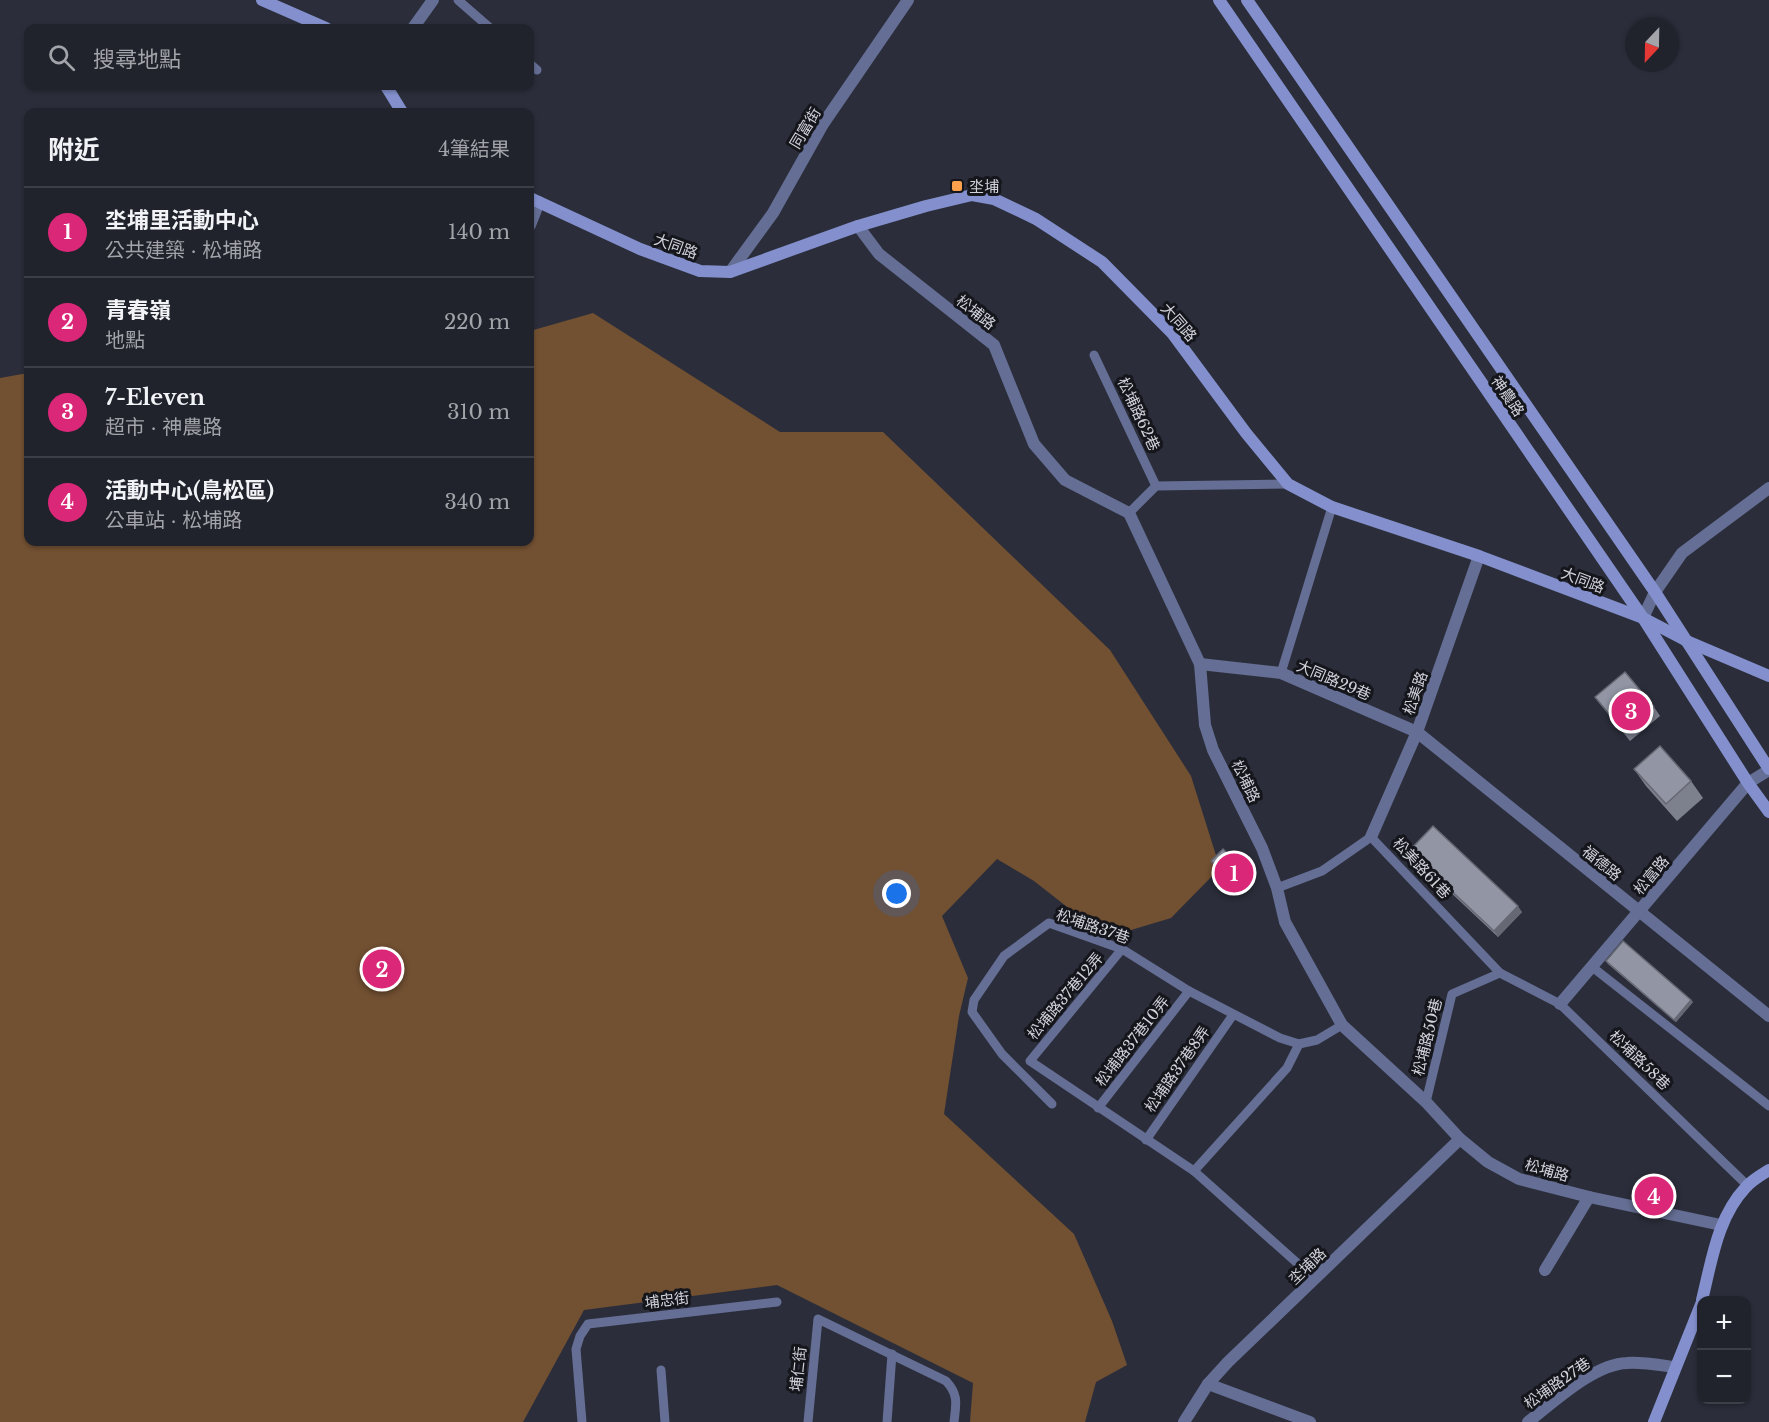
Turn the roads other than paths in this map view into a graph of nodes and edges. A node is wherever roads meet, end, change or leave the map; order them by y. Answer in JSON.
{"nodes":[{"id":1,"x":262,"y":0,"type":"edge"},
{"id":2,"x":433,"y":0,"type":"edge"},
{"id":3,"x":458,"y":0,"type":"edge"},
{"id":4,"x":908,"y":0,"type":"edge"},
{"id":5,"x":1219,"y":0,"type":"edge"},
{"id":6,"x":1247,"y":0,"type":"edge"},
{"id":7,"x":317,"y":24,"type":"edge"},
{"id":8,"x":416,"y":24,"type":"edge"},
{"id":9,"x":485,"y":24,"type":"edge"},
{"id":10,"x":388,"y":90,"type":"edge"},
{"id":11,"x":400,"y":108,"type":"edge"},
{"id":12,"x":534,"y":200,"type":"edge"},
{"id":13,"x":858,"y":226,"type":"junction"},
{"id":14,"x":730,"y":272,"type":"junction"},
{"id":15,"x":1094,"y":355,"type":"dead end"},
{"id":16,"x":1288,"y":484,"type":"junction"},
{"id":17,"x":1156,"y":486,"type":"junction"},
{"id":18,"x":1769,"y":488,"type":"edge"},
{"id":19,"x":1332,"y":507,"type":"junction"},
{"id":20,"x":1129,"y":513,"type":"junction"},
{"id":21,"x":1479,"y":556,"type":"junction"},
{"id":22,"x":1655,"y":592,"type":"junction"},
{"id":23,"x":1643,"y":618,"type":"junction"},
{"id":24,"x":1689,"y":642,"type":"junction"},
{"id":25,"x":1200,"y":664,"type":"junction"},
{"id":26,"x":1281,"y":673,"type":"junction"},
{"id":27,"x":1769,"y":676,"type":"edge"},
{"id":28,"x":1417,"y":732,"type":"junction"},
{"id":29,"x":1769,"y":770,"type":"edge"},
{"id":30,"x":1748,"y":783,"type":"junction"},
{"id":31,"x":1769,"y":812,"type":"edge"},
{"id":32,"x":1371,"y":837,"type":"junction"},
{"id":33,"x":1277,"y":888,"type":"junction"},
{"id":34,"x":1640,"y":912,"type":"junction"},
{"id":35,"x":1122,"y":949,"type":"junction"},
{"id":36,"x":1591,"y":966,"type":"junction"},
{"id":37,"x":1500,"y":973,"type":"junction"},
{"id":38,"x":1189,"y":991,"type":"junction"},
{"id":39,"x":1560,"y":1004,"type":"junction"},
{"id":40,"x":1233,"y":1015,"type":"junction"},
{"id":41,"x":1769,"y":1016,"type":"edge"},
{"id":42,"x":1342,"y":1025,"type":"junction"},
{"id":43,"x":1299,"y":1044,"type":"junction"},
{"id":44,"x":1426,"y":1102,"type":"junction"},
{"id":45,"x":1052,"y":1104,"type":"dead end"},
{"id":46,"x":1769,"y":1106,"type":"edge"},
{"id":47,"x":1098,"y":1108,"type":"junction"},
{"id":48,"x":1460,"y":1139,"type":"junction"},
{"id":49,"x":1146,"y":1140,"type":"junction"},
{"id":50,"x":1769,"y":1170,"type":"edge"},
{"id":51,"x":1194,"y":1171,"type":"junction"},
{"id":52,"x":1748,"y":1185,"type":"junction"},
{"id":53,"x":1589,"y":1197,"type":"junction"},
{"id":54,"x":1721,"y":1225,"type":"junction"},
{"id":55,"x":1545,"y":1270,"type":"dead end"},
{"id":56,"x":1315,"y":1279,"type":"junction"},
{"id":57,"x":1703,"y":1296,"type":"edge"},
{"id":58,"x":777,"y":1302,"type":"dead end"},
{"id":59,"x":1697,"y":1313,"type":"edge"},
{"id":60,"x":892,"y":1354,"type":"junction"},
{"id":61,"x":1674,"y":1367,"type":"junction"},
{"id":62,"x":662,"y":1370,"type":"dead end"},
{"id":63,"x":1208,"y":1384,"type":"junction"},
{"id":64,"x":582,"y":1422,"type":"edge"},
{"id":65,"x":665,"y":1422,"type":"edge"},
{"id":66,"x":808,"y":1422,"type":"edge"},
{"id":67,"x":887,"y":1422,"type":"edge"},
{"id":68,"x":954,"y":1422,"type":"edge"},
{"id":69,"x":1184,"y":1422,"type":"edge"},
{"id":70,"x":1310,"y":1422,"type":"edge"},
{"id":71,"x":1528,"y":1422,"type":"edge"},
{"id":72,"x":1654,"y":1422,"type":"edge"}],
"edges":[{"from":1,"to":7,"type":"street"},
{"from":2,"to":8,"type":"street"},
{"from":3,"to":9,"type":"lane"},
{"from":4,"to":14,"type":"street","name":"同富街"},
{"from":5,"to":23,"type":"street","name":"神農路"},
{"from":6,"to":22,"type":"street","name":"神農路"},
{"from":10,"to":11,"type":"street"},
{"from":12,"to":14,"type":"street","name":"大同路"},
{"from":13,"to":14,"type":"street","name":"大同路"},
{"from":13,"to":16,"type":"street","name":"大同路"},
{"from":13,"to":20,"type":"street","name":"松埔路"},
{"from":15,"to":17,"type":"lane","name":"松埔路62巷"},
{"from":16,"to":17,"type":"lane"},
{"from":16,"to":19,"type":"street","name":"大同路"},
{"from":17,"to":20,"type":"lane"},
{"from":18,"to":22,"type":"street"},
{"from":19,"to":21,"type":"street","name":"大同路"},
{"from":19,"to":26,"type":"lane"},
{"from":20,"to":25,"type":"street","name":"松埔路"},
{"from":21,"to":23,"type":"street","name":"大同路"},
{"from":21,"to":28,"type":"street","name":"松美路"},
{"from":22,"to":23,"type":"street"},
{"from":22,"to":24,"type":"street","name":"神農路"},
{"from":23,"to":24,"type":"street","name":"大同路"},
{"from":23,"to":30,"type":"street","name":"神農路"},
{"from":24,"to":27,"type":"street","name":"大同路"},
{"from":24,"to":29,"type":"street","name":"神農路"},
{"from":25,"to":26,"type":"street","name":"大同路29巷"},
{"from":25,"to":33,"type":"street","name":"松埔路"},
{"from":26,"to":28,"type":"street","name":"大同路29巷"},
{"from":28,"to":32,"type":"street","name":"松美路"},
{"from":28,"to":34,"type":"street","name":"福德路"},
{"from":29,"to":30,"type":"street","name":"松富路"},
{"from":30,"to":31,"type":"street","name":"神農路"},
{"from":30,"to":34,"type":"street","name":"松富路"},
{"from":32,"to":33,"type":"lane","name":"松美路61巷"},
{"from":32,"to":37,"type":"lane","name":"松美路61巷"},
{"from":33,"to":42,"type":"street","name":"松埔路"},
{"from":34,"to":36,"type":"street","name":"松富路"},
{"from":34,"to":41,"type":"street","name":"福德路"},
{"from":35,"to":38,"type":"lane","name":"松埔路37巷"},
{"from":35,"to":45,"type":"lane","name":"松埔路37巷"},
{"from":35,"to":47,"type":"lane","name":"松埔路37巷12弄"},
{"from":36,"to":39,"type":"street","name":"松富路"},
{"from":36,"to":46,"type":"lane"},
{"from":37,"to":39,"type":"lane","name":"松埔路58巷"},
{"from":37,"to":44,"type":"lane","name":"松埔路50巷"},
{"from":38,"to":40,"type":"lane","name":"松埔路37巷"},
{"from":38,"to":47,"type":"lane","name":"松埔路37巷10弄"},
{"from":39,"to":52,"type":"lane","name":"松埔路58巷"},
{"from":40,"to":43,"type":"lane","name":"松埔路37巷"},
{"from":40,"to":49,"type":"lane","name":"松埔路37巷8弄"},
{"from":42,"to":43,"type":"lane"},
{"from":42,"to":44,"type":"street","name":"松埔路"},
{"from":43,"to":51,"type":"lane"},
{"from":44,"to":48,"type":"street","name":"松埔路"},
{"from":47,"to":49,"type":"lane"},
{"from":48,"to":53,"type":"street","name":"松埔路"},
{"from":48,"to":56,"type":"street","name":"坔埔路"},
{"from":49,"to":51,"type":"lane"},
{"from":50,"to":52,"type":"street"},
{"from":51,"to":56,"type":"lane"},
{"from":52,"to":54,"type":"street"},
{"from":53,"to":54,"type":"street","name":"松埔路"},
{"from":53,"to":55,"type":"street"},
{"from":54,"to":57,"type":"street"},
{"from":56,"to":63,"type":"street","name":"坔埔路"},
{"from":58,"to":64,"type":"lane","name":"埔忠街"},
{"from":59,"to":61,"type":"street"},
{"from":60,"to":66,"type":"lane","name":"埔仁街"},
{"from":60,"to":67,"type":"lane"},
{"from":60,"to":68,"type":"lane"},
{"from":61,"to":71,"type":"street","name":"松埔路27巷"},
{"from":61,"to":72,"type":"street"},
{"from":62,"to":65,"type":"lane"},
{"from":63,"to":69,"type":"street","name":"坔埔路"},
{"from":63,"to":70,"type":"street"}]}
